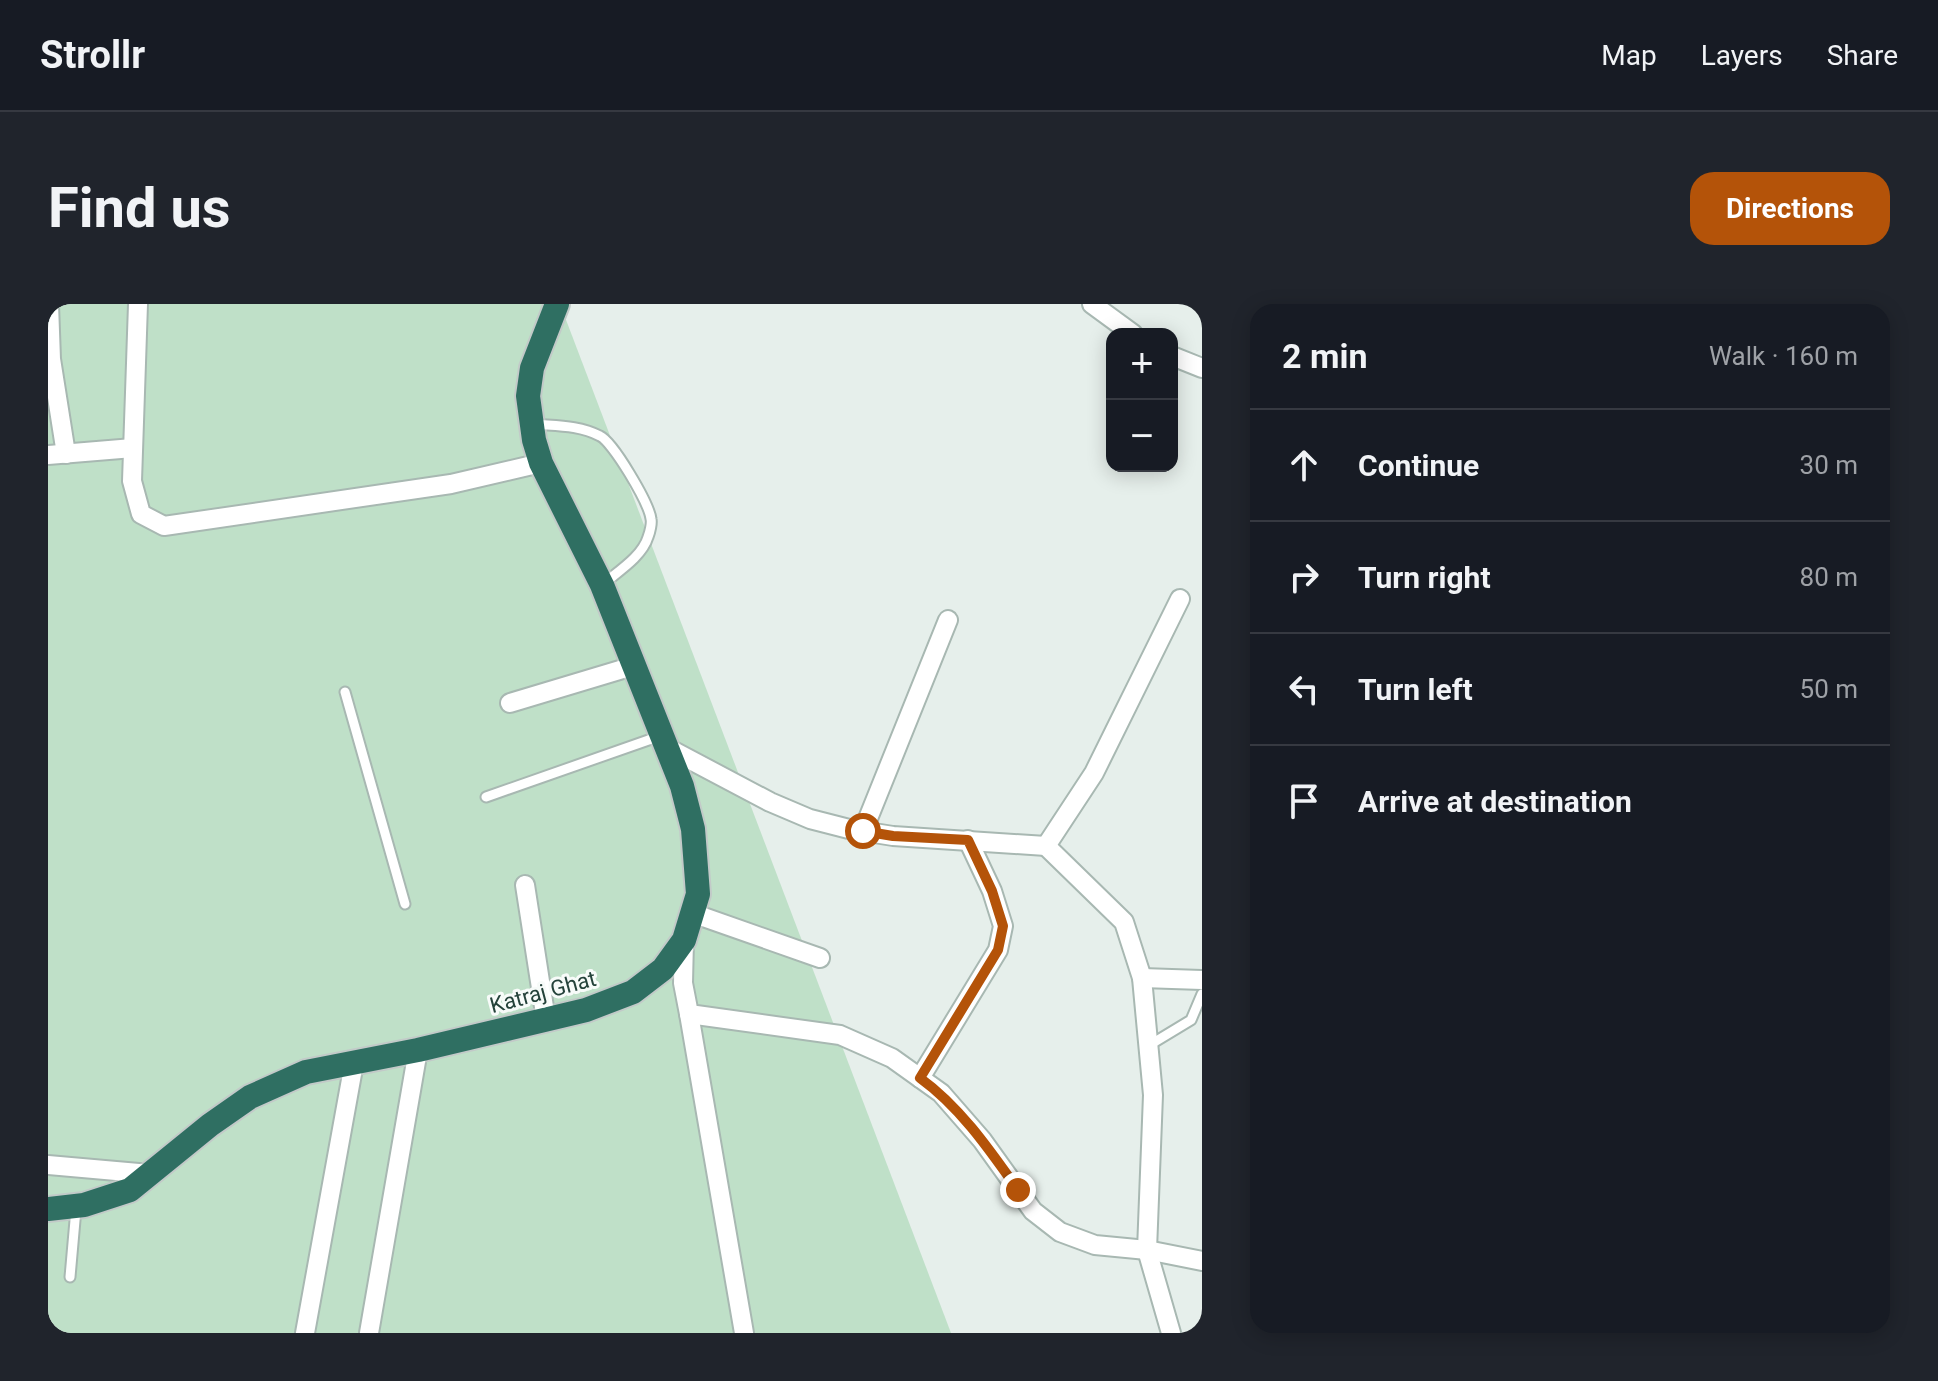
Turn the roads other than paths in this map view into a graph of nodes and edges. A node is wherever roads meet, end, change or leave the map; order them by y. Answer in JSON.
{"nodes":[{"id":1,"x":49,"y":304,"type":"edge"},
{"id":2,"x":138,"y":304,"type":"edge"},
{"id":3,"x":1092,"y":304,"type":"edge"},
{"id":4,"x":552,"y":307,"type":"edge"},
{"id":5,"x":1125,"y":328,"type":"edge"},
{"id":6,"x":1178,"y":358,"type":"edge"},
{"id":7,"x":50,"y":359,"type":"edge"},
{"id":8,"x":1202,"y":368,"type":"edge"},
{"id":9,"x":530,"y":423,"type":"junction"},
{"id":10,"x":133,"y":448,"type":"junction"},
{"id":11,"x":57,"y":454,"type":"edge"},
{"id":12,"x":541,"y":463,"type":"junction"},
{"id":13,"x":602,"y":585,"type":"junction"},
{"id":14,"x":1180,"y":599,"type":"dead end"},
{"id":15,"x":948,"y":620,"type":"dead end"},
{"id":16,"x":633,"y":666,"type":"junction"},
{"id":17,"x":345,"y":692,"type":"dead end"},
{"id":18,"x":510,"y":703,"type":"dead end"},
{"id":19,"x":662,"y":741,"type":"junction"},
{"id":20,"x":486,"y":797,"type":"dead end"},
{"id":21,"x":863,"y":831,"type":"junction"},
{"id":22,"x":968,"y":840,"type":"junction"},
{"id":23,"x":1046,"y":846,"type":"junction"},
{"id":24,"x":525,"y":885,"type":"dead end"},
{"id":25,"x":405,"y":904,"type":"dead end"},
{"id":26,"x":692,"y":913,"type":"junction"},
{"id":27,"x":684,"y":940,"type":"junction"},
{"id":28,"x":820,"y":958,"type":"dead end"},
{"id":29,"x":1142,"y":978,"type":"junction"},
{"id":30,"x":1202,"y":980,"type":"edge"},
{"id":31,"x":1202,"y":994,"type":"edge"},
{"id":32,"x":689,"y":1014,"type":"junction"},
{"id":33,"x":546,"y":1020,"type":"junction"},
{"id":34,"x":1148,"y":1046,"type":"junction"},
{"id":35,"x":418,"y":1050,"type":"junction"},
{"id":36,"x":354,"y":1063,"type":"junction"},
{"id":37,"x":920,"y":1078,"type":"junction"},
{"id":38,"x":48,"y":1165,"type":"edge"},
{"id":39,"x":150,"y":1174,"type":"junction"},
{"id":40,"x":76,"y":1206,"type":"junction"},
{"id":41,"x":48,"y":1209,"type":"edge"},
{"id":42,"x":1147,"y":1250,"type":"junction"},
{"id":43,"x":1202,"y":1261,"type":"edge"},
{"id":44,"x":70,"y":1277,"type":"dead end"},
{"id":45,"x":305,"y":1333,"type":"edge"},
{"id":46,"x":369,"y":1333,"type":"edge"},
{"id":47,"x":744,"y":1333,"type":"edge"},
{"id":48,"x":1171,"y":1333,"type":"edge"}],
"edges":[{"from":1,"to":7,"type":"street"},
{"from":2,"to":10,"type":"street"},
{"from":3,"to":5,"type":"street"},
{"from":4,"to":9,"type":"highway","name":"Katraj Ghat"},
{"from":6,"to":8,"type":"street"},
{"from":7,"to":11,"type":"street"},
{"from":9,"to":12,"type":"highway","name":"Katraj Ghat"},
{"from":9,"to":13,"type":"lane"},
{"from":10,"to":11,"type":"street"},
{"from":10,"to":12,"type":"street"},
{"from":12,"to":13,"type":"highway","name":"Katraj Ghat"},
{"from":13,"to":16,"type":"highway","name":"Katraj Ghat"},
{"from":14,"to":23,"type":"street"},
{"from":15,"to":21,"type":"street"},
{"from":16,"to":18,"type":"street"},
{"from":16,"to":19,"type":"highway","name":"Katraj Ghat"},
{"from":17,"to":25,"type":"lane"},
{"from":19,"to":20,"type":"lane"},
{"from":19,"to":21,"type":"street"},
{"from":19,"to":26,"type":"highway","name":"Katraj Ghat"},
{"from":21,"to":22,"type":"street"},
{"from":22,"to":23,"type":"street"},
{"from":22,"to":37,"type":"street"},
{"from":23,"to":29,"type":"street"},
{"from":24,"to":33,"type":"street"},
{"from":26,"to":27,"type":"highway","name":"Katraj Ghat"},
{"from":26,"to":28,"type":"street"},
{"from":27,"to":32,"type":"street"},
{"from":27,"to":33,"type":"highway","name":"Katraj Ghat"},
{"from":29,"to":30,"type":"street"},
{"from":29,"to":34,"type":"street"},
{"from":31,"to":34,"type":"lane"},
{"from":32,"to":37,"type":"street"},
{"from":32,"to":47,"type":"street"},
{"from":33,"to":35,"type":"highway","name":"Katraj Ghat"},
{"from":34,"to":42,"type":"street"},
{"from":35,"to":36,"type":"highway","name":"Katraj Ghat"},
{"from":35,"to":46,"type":"street"},
{"from":36,"to":39,"type":"highway","name":"Katraj Ghat"},
{"from":36,"to":45,"type":"street"},
{"from":37,"to":42,"type":"street"},
{"from":38,"to":39,"type":"street"},
{"from":39,"to":40,"type":"highway","name":"Katraj Ghat"},
{"from":40,"to":41,"type":"highway","name":"Katraj Ghat"},
{"from":40,"to":44,"type":"lane"},
{"from":42,"to":43,"type":"street"},
{"from":42,"to":48,"type":"street"}]}
